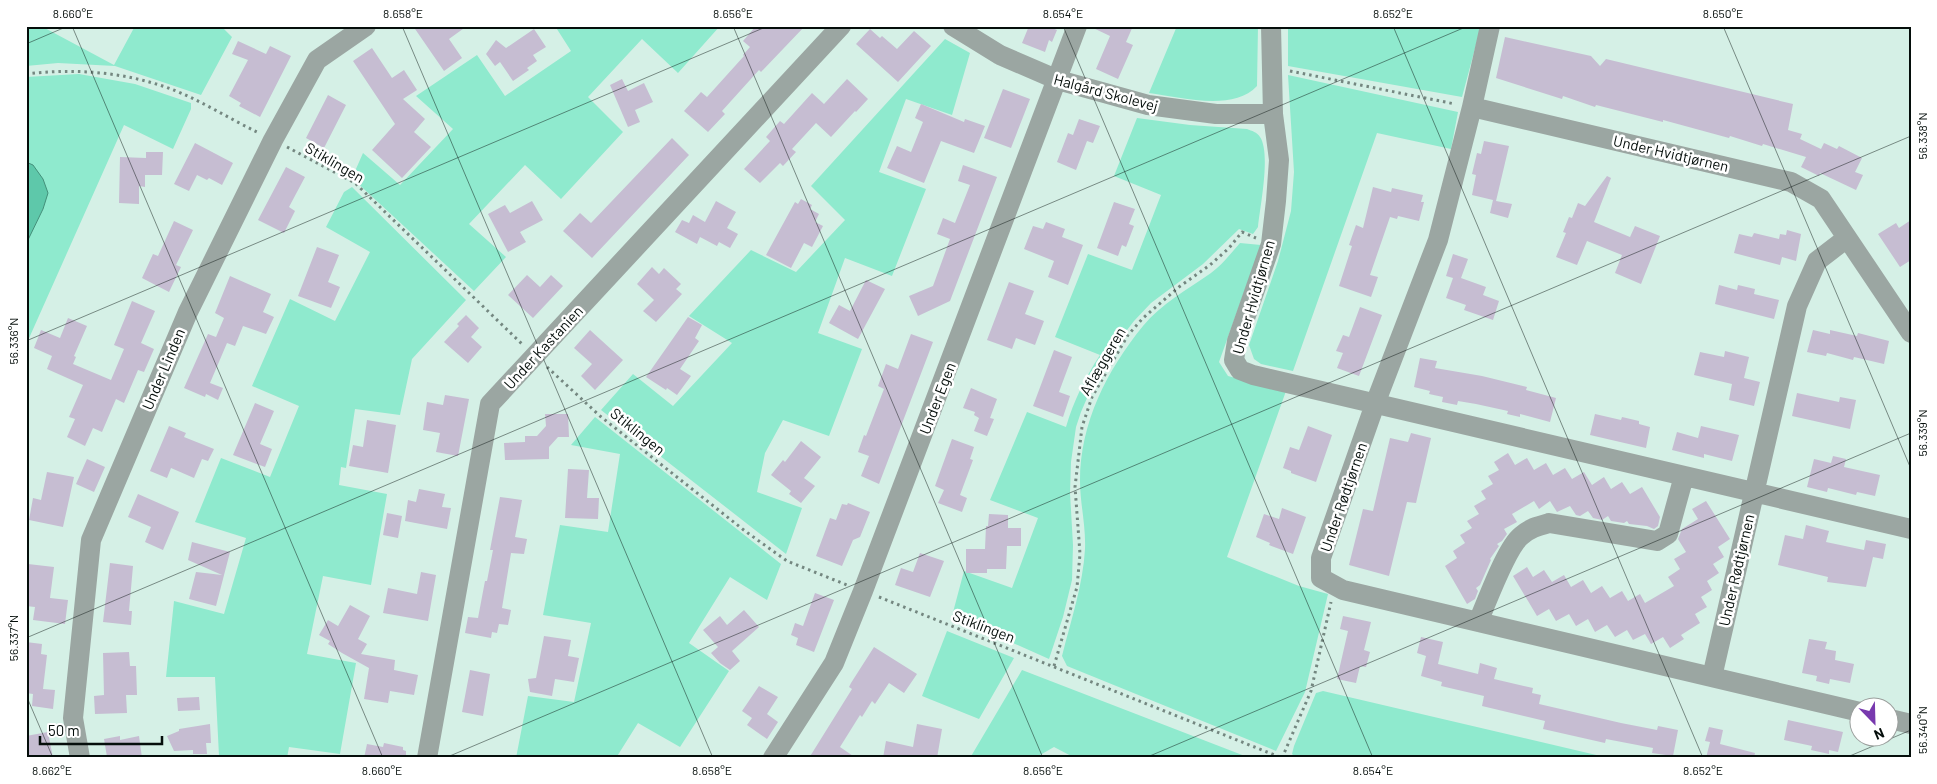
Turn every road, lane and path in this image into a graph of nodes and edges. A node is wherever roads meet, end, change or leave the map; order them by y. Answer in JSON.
{"nodes":[{"id":1,"x":366,"y":26,"type":"edge"},
{"id":2,"x":841,"y":26,"type":"edge"},
{"id":3,"x":953,"y":26,"type":"edge"},
{"id":4,"x":1077,"y":26,"type":"edge"},
{"id":5,"x":1271,"y":26,"type":"edge"},
{"id":6,"x":1490,"y":26,"type":"edge"},
{"id":7,"x":1272,"y":68,"type":"junction"},
{"id":8,"x":26,"y":74,"type":"edge"},
{"id":9,"x":1058,"y":80,"type":"junction"},
{"id":10,"x":1472,"y":107,"type":"junction"},
{"id":11,"x":1273,"y":114,"type":"junction"},
{"id":12,"x":273,"y":140,"type":"junction"},
{"id":13,"x":1847,"y":238,"type":"junction"},
{"id":14,"x":1270,"y":244,"type":"junction"},
{"id":15,"x":1911,"y":333,"type":"edge"},
{"id":16,"x":534,"y":356,"type":"junction"},
{"id":17,"x":1375,"y":404,"type":"junction"},
{"id":18,"x":1684,"y":476,"type":"junction"},
{"id":19,"x":1754,"y":492,"type":"junction"},
{"id":20,"x":1911,"y":529,"type":"edge"},
{"id":21,"x":1335,"y":586,"type":"junction"},
{"id":22,"x":863,"y":592,"type":"junction"},
{"id":23,"x":1478,"y":622,"type":"junction"},
{"id":24,"x":1054,"y":666,"type":"junction"},
{"id":25,"x":1712,"y":677,"type":"junction"},
{"id":26,"x":1850,"y":710,"type":"edge"},
{"id":27,"x":80,"y":758,"type":"edge"},
{"id":28,"x":427,"y":758,"type":"edge"},
{"id":29,"x":773,"y":758,"type":"edge"},
{"id":30,"x":1282,"y":758,"type":"edge"}],
"edges":[{"from":1,"to":12,"type":"street","name":"Under Linden"},
{"from":2,"to":16,"type":"street","name":"Under Kastanien"},
{"from":3,"to":9,"type":"street","name":"Halgård Skolevej"},
{"from":4,"to":9,"type":"street","name":"Under Egen"},
{"from":5,"to":7,"type":"street"},
{"from":6,"to":10,"type":"street"},
{"from":7,"to":10,"type":"path"},
{"from":7,"to":11,"type":"street"},
{"from":8,"to":12,"type":"path","name":"Stiklingen"},
{"from":9,"to":11,"type":"street","name":"Halgård Skolevej"},
{"from":9,"to":22,"type":"street","name":"Under Egen"},
{"from":10,"to":13,"type":"street","name":"Under Hvidtjørnen"},
{"from":10,"to":17,"type":"street"},
{"from":11,"to":14,"type":"street","name":"Under Hvidtjørnen"},
{"from":12,"to":16,"type":"path","name":"Stiklingen"},
{"from":12,"to":27,"type":"street","name":"Under Linden"},
{"from":13,"to":15,"type":"street","name":"Under Hvidtjørnen"},
{"from":13,"to":19,"type":"street"},
{"from":14,"to":17,"type":"street","name":"Under Hvidtjørnen"},
{"from":14,"to":24,"type":"path","name":"Aflæggeren"},
{"from":16,"to":22,"type":"path","name":"Stiklingen"},
{"from":16,"to":28,"type":"street","name":"Under Kastanien"},
{"from":17,"to":18,"type":"street","name":"Under Hvidtjørnen"},
{"from":17,"to":21,"type":"street","name":"Under Rødtjørnen"},
{"from":18,"to":19,"type":"street","name":"Under Hvidtjørnen"},
{"from":18,"to":23,"type":"street"},
{"from":19,"to":20,"type":"street","name":"Under Hvidtjørnen"},
{"from":19,"to":25,"type":"street","name":"Under Rødtjørnen"},
{"from":21,"to":23,"type":"street"},
{"from":21,"to":30,"type":"path"},
{"from":22,"to":24,"type":"path","name":"Stiklingen"},
{"from":22,"to":29,"type":"street","name":"Under Egen"},
{"from":23,"to":25,"type":"street"},
{"from":24,"to":30,"type":"path","name":"Stiklingen"},
{"from":25,"to":26,"type":"street"}]}
